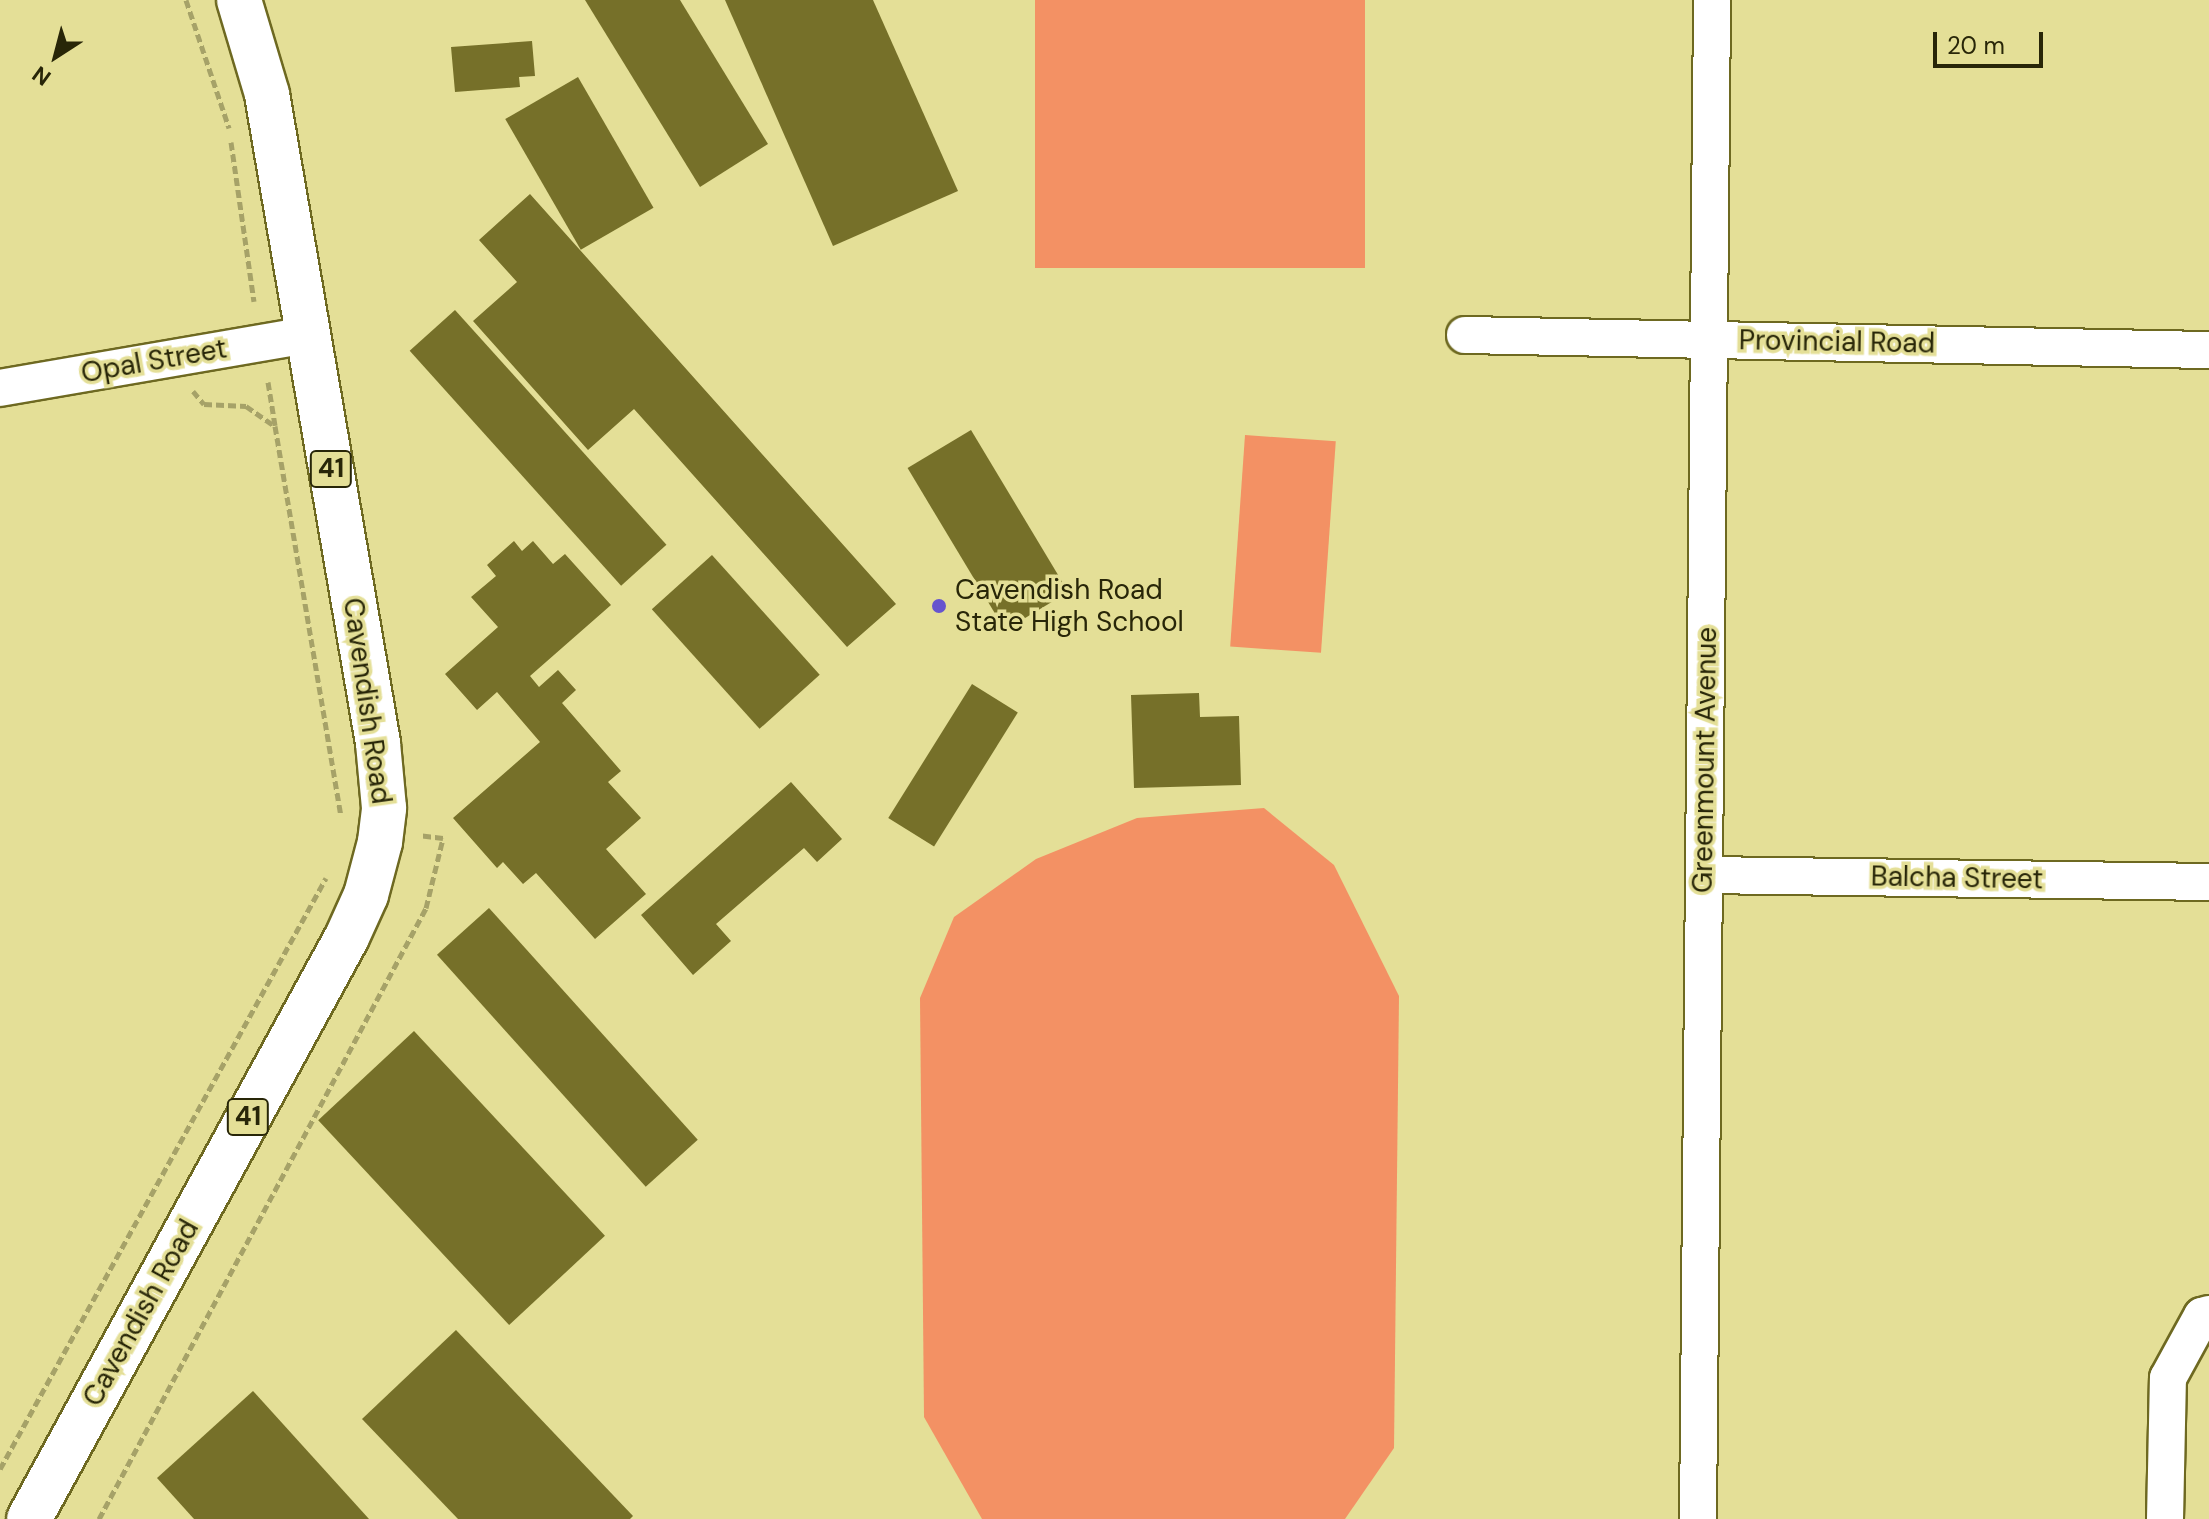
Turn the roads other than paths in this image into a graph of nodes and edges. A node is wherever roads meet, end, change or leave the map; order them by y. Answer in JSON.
{"nodes":[{"id":1,"x":239,"y":0,"type":"edge"},
{"id":2,"x":1712,"y":0,"type":"edge"},
{"id":3,"x":308,"y":335,"type":"junction"},
{"id":4,"x":1465,"y":335,"type":"dead end"},
{"id":5,"x":1709,"y":339,"type":"junction"},
{"id":6,"x":2209,"y":350,"type":"edge"},
{"id":7,"x":0,"y":388,"type":"edge"},
{"id":8,"x":1704,"y":875,"type":"junction"},
{"id":9,"x":2209,"y":882,"type":"edge"},
{"id":10,"x":2209,"y":1314,"type":"edge"},
{"id":11,"x":29,"y":1519,"type":"edge"},
{"id":12,"x":1698,"y":1519,"type":"edge"},
{"id":13,"x":2165,"y":1519,"type":"edge"}],
"edges":[{"from":1,"to":3,"type":"main road","name":"Cavendish Road","number":"41"},
{"from":2,"to":5,"type":"street","name":"Greenmount Avenue"},
{"from":3,"to":7,"type":"street","name":"Opal Street"},
{"from":3,"to":11,"type":"main road","name":"Cavendish Road","number":"41"},
{"from":4,"to":5,"type":"street","name":"Provincial Road"},
{"from":5,"to":6,"type":"street","name":"Provincial Road"},
{"from":5,"to":8,"type":"street","name":"Greenmount Avenue"},
{"from":8,"to":9,"type":"street","name":"Balcha Street"},
{"from":8,"to":12,"type":"street","name":"Greenmount Avenue"},
{"from":10,"to":13,"type":"street"}]}
